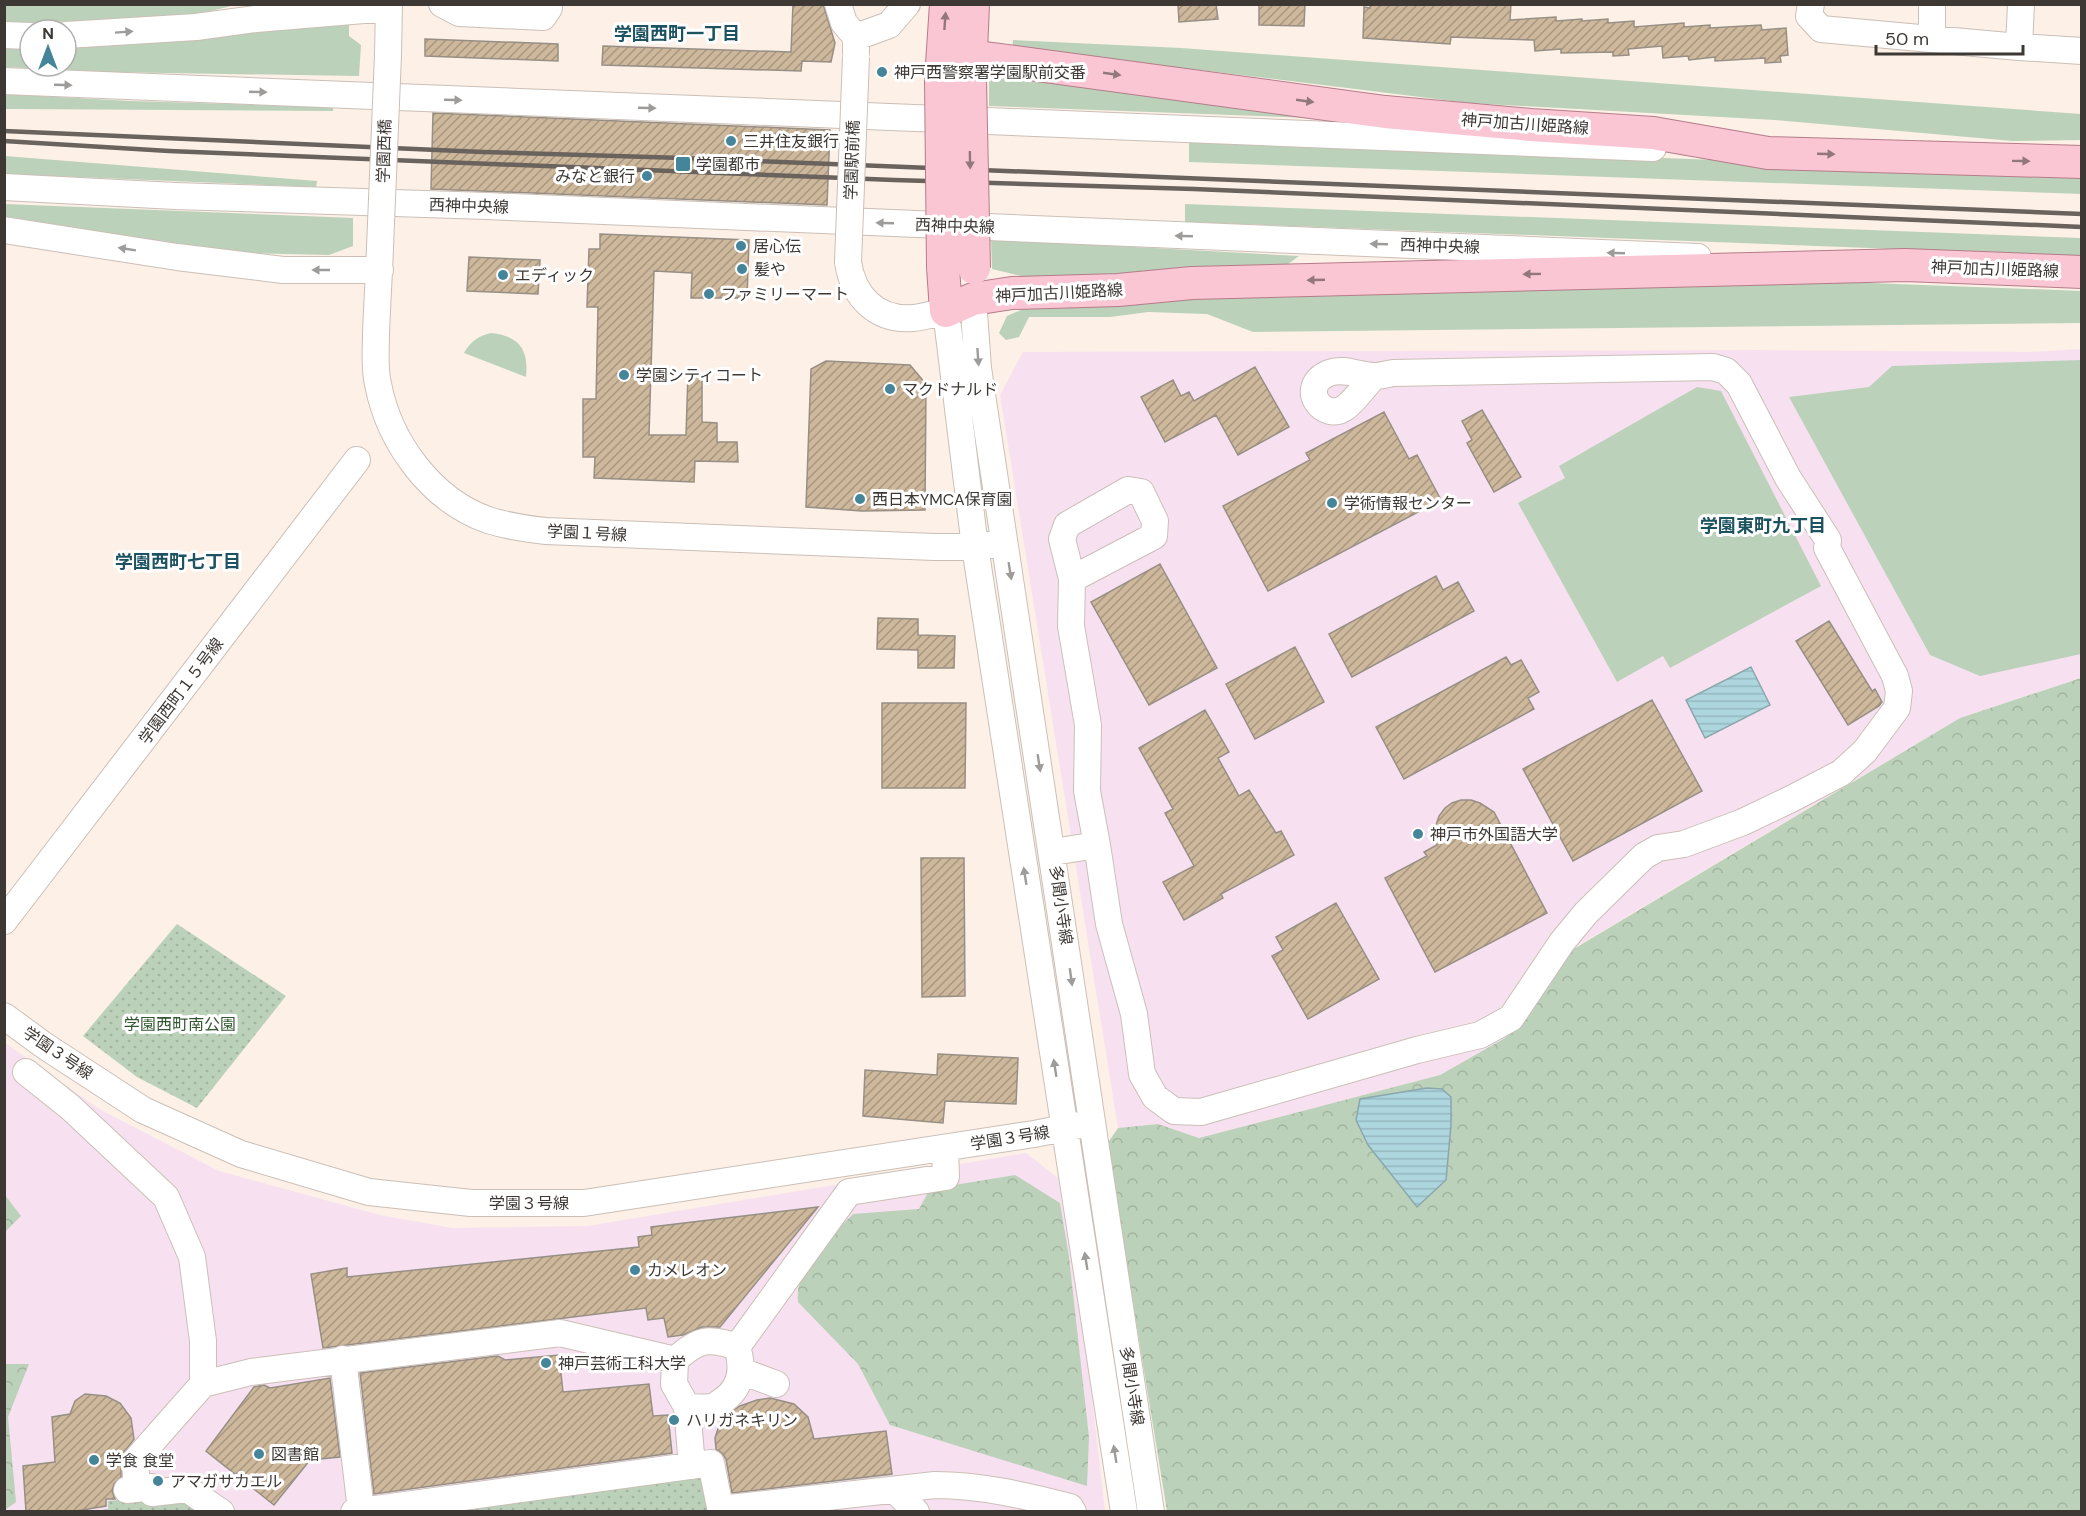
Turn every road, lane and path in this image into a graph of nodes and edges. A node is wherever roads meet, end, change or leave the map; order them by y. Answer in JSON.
{"nodes":[{"id":1,"x":442,"y":4,"type":"edge"},
{"id":2,"x":549,"y":4,"type":"edge"},
{"id":3,"x":838,"y":4,"type":"edge"},
{"id":4,"x":907,"y":4,"type":"edge"},
{"id":5,"x":946,"y":4,"type":"edge"},
{"id":6,"x":973,"y":4,"type":"edge"},
{"id":7,"x":1810,"y":4,"type":"edge"},
{"id":8,"x":1932,"y":4,"type":"edge"},
{"id":9,"x":2020,"y":4,"type":"edge"},
{"id":10,"x":388,"y":7,"type":"edge"},
{"id":11,"x":78,"y":34,"type":"edge"},
{"id":12,"x":1932,"y":39,"type":"junction"},
{"id":13,"x":856,"y":47,"type":"junction"},
{"id":14,"x":2019,"y":47,"type":"junction"},
{"id":15,"x":2082,"y":51,"type":"edge"},
{"id":16,"x":960,"y":72,"type":"junction"},
{"id":17,"x":4,"y":81,"type":"edge"},
{"id":18,"x":1768,"y":153,"type":"junction"},
{"id":19,"x":2082,"y":162,"type":"edge"},
{"id":20,"x":4,"y":187,"type":"edge"},
{"id":21,"x":4,"y":230,"type":"edge"},
{"id":22,"x":380,"y":259,"type":"junction"},
{"id":23,"x":1905,"y":265,"type":"junction"},
{"id":24,"x":2082,"y":272,"type":"edge"},
{"id":25,"x":959,"y":305,"type":"junction"},
{"id":26,"x":1374,"y":376,"type":"dead end"},
{"id":27,"x":357,"y":460,"type":"dead end"},
{"id":28,"x":1006,"y":543,"type":"junction"},
{"id":29,"x":975,"y":547,"type":"junction"},
{"id":30,"x":1072,"y":579,"type":"dead end"},
{"id":31,"x":1097,"y":845,"type":"junction"},
{"id":32,"x":1053,"y":852,"type":"junction"},
{"id":33,"x":4,"y":921,"type":"edge"},
{"id":34,"x":4,"y":1016,"type":"edge"},
{"id":35,"x":26,"y":1072,"type":"dead end"},
{"id":36,"x":1091,"y":1122,"type":"junction"},
{"id":37,"x":1064,"y":1129,"type":"junction"},
{"id":38,"x":945,"y":1148,"type":"junction"},
{"id":39,"x":343,"y":1359,"type":"junction"},
{"id":40,"x":739,"y":1359,"type":"junction"},
{"id":41,"x":675,"y":1360,"type":"junction"},
{"id":42,"x":203,"y":1384,"type":"junction"},
{"id":43,"x":776,"y":1384,"type":"dead end"},
{"id":44,"x":687,"y":1407,"type":"junction"},
{"id":45,"x":692,"y":1466,"type":"junction"},
{"id":46,"x":895,"y":1490,"type":"junction"},
{"id":47,"x":1000,"y":1502,"type":"edge"},
{"id":48,"x":720,"y":1510,"type":"edge"},
{"id":49,"x":358,"y":1511,"type":"edge"},
{"id":50,"x":221,"y":1512,"type":"edge"},
{"id":51,"x":916,"y":1512,"type":"edge"},
{"id":52,"x":1073,"y":1512,"type":"edge"},
{"id":53,"x":1124,"y":1512,"type":"edge"},
{"id":54,"x":1151,"y":1512,"type":"edge"}],
"edges":[{"from":1,"to":2,"type":"street"},
{"from":3,"to":13,"type":"street"},
{"from":4,"to":13,"type":"street"},
{"from":16,"to":5,"type":"main road","name":"神戸加古川姫路線","one_way":true},
{"from":6,"to":16,"type":"main road","name":"神戸加古川姫路線"},
{"from":7,"to":12,"type":"street"},
{"from":8,"to":12,"type":"street"},
{"from":9,"to":14,"type":"street"},
{"from":11,"to":10,"type":"street","one_way":true},
{"from":10,"to":22,"type":"street","name":"学園西橋","bridge":true},
{"from":12,"to":14,"type":"street"},
{"from":13,"to":25,"type":"street","name":"学園駅前橋","bridge":true},
{"from":14,"to":15,"type":"street"},
{"from":16,"to":18,"type":"main road","name":"神戸加古川姫路線","one_way":true},
{"from":16,"to":25,"type":"main road","name":"神戸加古川姫路線","bridge":true},
{"from":17,"to":18,"type":"street","one_way":true},
{"from":18,"to":19,"type":"main road","name":"神戸加古川姫路線","one_way":true},
{"from":23,"to":20,"type":"street","name":"西神中央線","one_way":true},
{"from":22,"to":21,"type":"street","one_way":true},
{"from":22,"to":29,"type":"street","name":"学園１号線"},
{"from":23,"to":24,"type":"main road","name":"神戸加古川姫路線"},
{"from":23,"to":25,"type":"main road","name":"神戸加古川姫路線","one_way":true},
{"from":25,"to":28,"type":"street","name":"多聞小寺線","one_way":true},
{"from":25,"to":29,"type":"street","name":"多聞小寺線"},
{"from":26,"to":31,"type":"street"},
{"from":27,"to":33,"type":"street","name":"学園西町１５号線"},
{"from":28,"to":29,"type":"street","name":"学園１号線"},
{"from":28,"to":32,"type":"street","name":"多聞小寺線","one_way":true},
{"from":37,"to":29,"type":"street","name":"多聞小寺線","one_way":true},
{"from":30,"to":31,"type":"street"},
{"from":31,"to":32,"type":"street"},
{"from":32,"to":36,"type":"street","name":"多聞小寺線","one_way":true},
{"from":34,"to":38,"type":"street","name":"学園３号線"},
{"from":35,"to":42,"type":"street"},
{"from":36,"to":37,"type":"street","name":"学園３号線"},
{"from":36,"to":54,"type":"street","name":"多聞小寺線"},
{"from":37,"to":38,"type":"street","name":"学園３号線"},
{"from":53,"to":37,"type":"street","name":"多聞小寺線","one_way":true},
{"from":38,"to":40,"type":"street"},
{"from":39,"to":41,"type":"street"},
{"from":39,"to":42,"type":"street"},
{"from":39,"to":49,"type":"street"},
{"from":40,"to":41,"type":"street"},
{"from":40,"to":43,"type":"street"},
{"from":40,"to":44,"type":"street"},
{"from":41,"to":44,"type":"street"},
{"from":42,"to":50,"type":"street"},
{"from":44,"to":45,"type":"street"},
{"from":45,"to":48,"type":"street"},
{"from":45,"to":49,"type":"street"},
{"from":46,"to":47,"type":"street"},
{"from":46,"to":48,"type":"street"},
{"from":46,"to":51,"type":"street"},
{"from":47,"to":52,"type":"street"}]}
